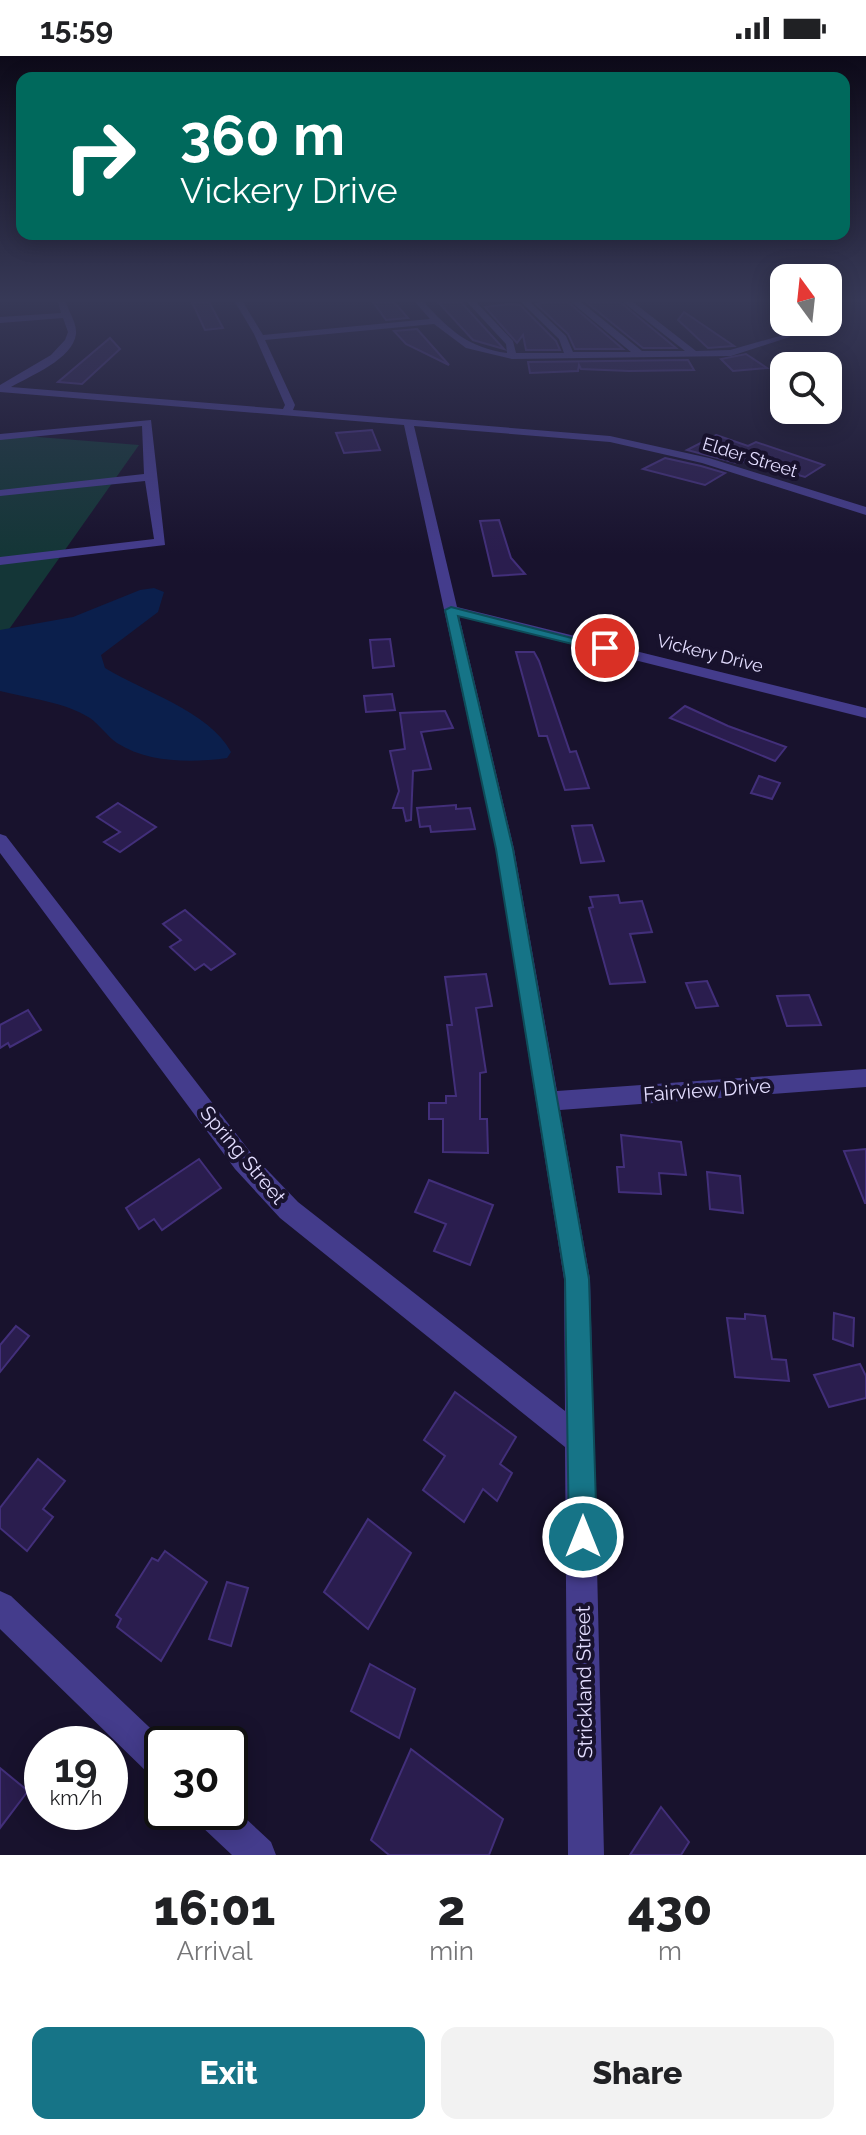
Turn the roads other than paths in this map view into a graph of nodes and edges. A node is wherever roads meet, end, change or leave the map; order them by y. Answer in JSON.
{"nodes":[{"id":1,"x":24,"y":386,"type":"edge"},
{"id":2,"x":281,"y":386,"type":"edge"},
{"id":3,"x":0,"y":389,"type":"edge"},
{"id":4,"x":19,"y":391,"type":"junction"},
{"id":5,"x":101,"y":397,"type":"junction"},
{"id":6,"x":287,"y":412,"type":"junction"},
{"id":7,"x":84,"y":419,"type":"junction"},
{"id":8,"x":408,"y":422,"type":"junction"},
{"id":9,"x":0,"y":437,"type":"edge"},
{"id":10,"x":150,"y":477,"type":"junction"},
{"id":11,"x":0,"y":493,"type":"edge"},
{"id":12,"x":866,"y":511,"type":"edge"},
{"id":13,"x":0,"y":561,"type":"edge"},
{"id":14,"x":451,"y":610,"type":"junction"},
{"id":15,"x":866,"y":713,"type":"edge"},
{"id":16,"x":0,"y":840,"type":"edge"},
{"id":17,"x":866,"y":1078,"type":"edge"},
{"id":18,"x":548,"y":1101,"type":"junction"},
{"id":19,"x":582,"y":1442,"type":"junction"},
{"id":20,"x":0,"y":1607,"type":"edge"},
{"id":21,"x":144,"y":1746,"type":"edge"},
{"id":22,"x":232,"y":1830,"type":"edge"},
{"id":23,"x":258,"y":1855,"type":"edge"},
{"id":24,"x":586,"y":1855,"type":"edge"}],
"edges":[{"from":1,"to":4,"type":"street"},
{"from":2,"to":6,"type":"street"},
{"from":3,"to":4,"type":"street","name":"Elder Street"},
{"from":4,"to":5,"type":"street","name":"Elder Street"},
{"from":5,"to":6,"type":"street","name":"Elder Street"},
{"from":5,"to":7,"type":"street"},
{"from":6,"to":8,"type":"street","name":"Elder Street"},
{"from":7,"to":9,"type":"street"},
{"from":7,"to":10,"type":"street"},
{"from":8,"to":12,"type":"street","name":"Elder Street"},
{"from":8,"to":14,"type":"street","name":"Strickland Street"},
{"from":10,"to":11,"type":"street"},
{"from":10,"to":13,"type":"street"},
{"from":14,"to":15,"type":"street","name":"Vickery Drive"},
{"from":14,"to":18,"type":"street","name":"Strickland Street"},
{"from":16,"to":19,"type":"street","name":"Spring Street"},
{"from":17,"to":18,"type":"street","name":"Fairview Drive"},
{"from":18,"to":19,"type":"street","name":"Strickland Street"},
{"from":19,"to":24,"type":"street","name":"Strickland Street"},
{"from":20,"to":21,"type":"street"},
{"from":22,"to":23,"type":"street"}]}
